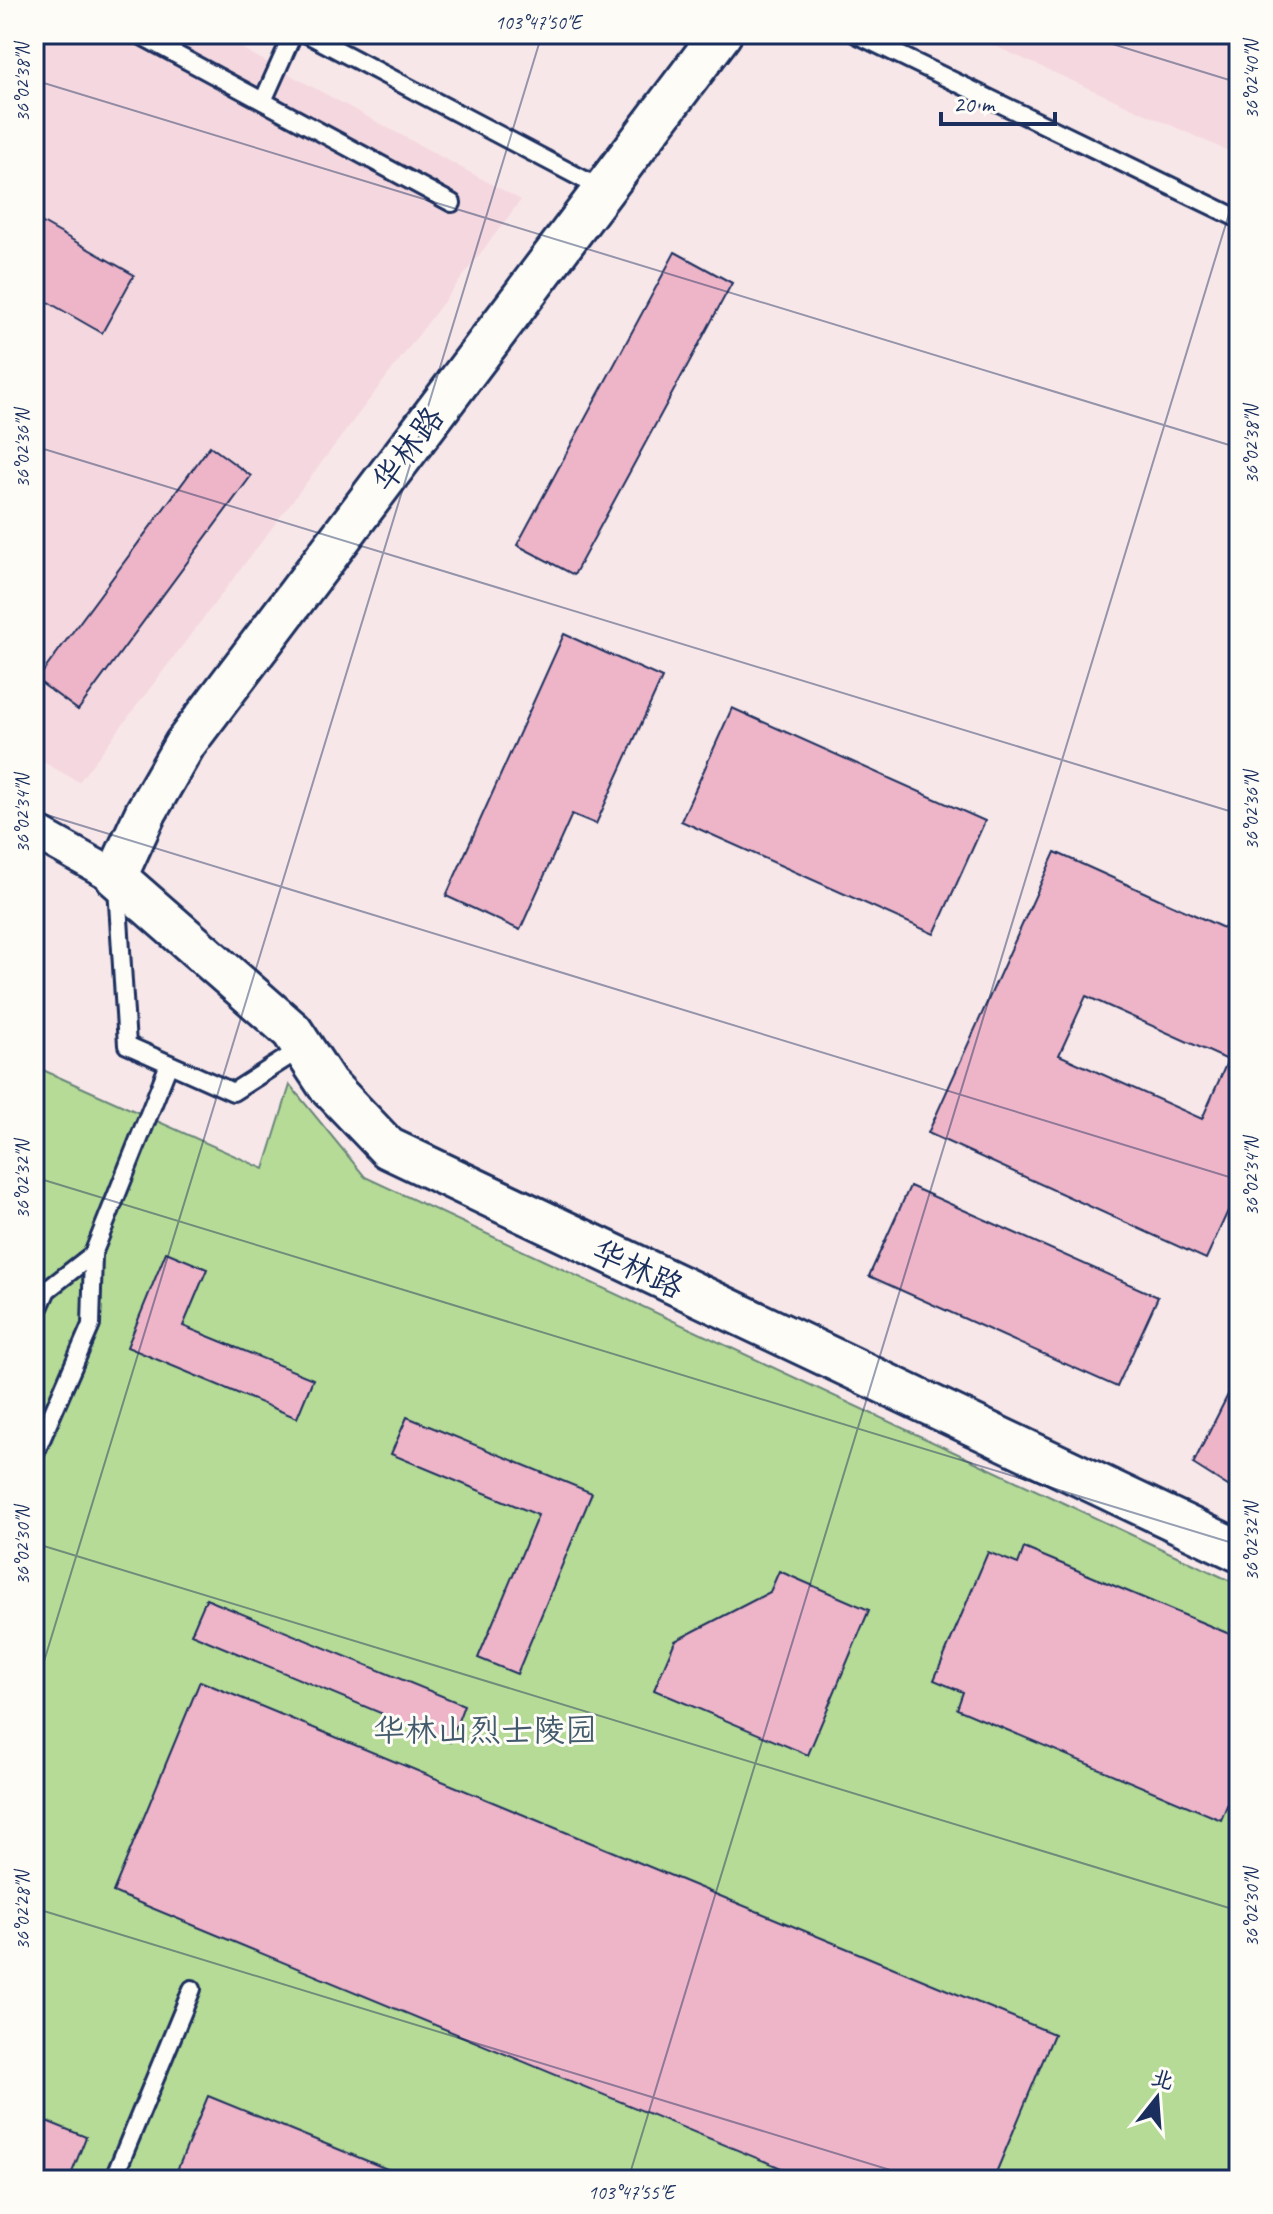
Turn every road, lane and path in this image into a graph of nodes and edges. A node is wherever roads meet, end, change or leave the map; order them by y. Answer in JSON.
{"nodes":[{"id":1,"x":138,"y":34,"type":"edge"},
{"id":2,"x":293,"y":34,"type":"edge"},
{"id":3,"x":307,"y":34,"type":"edge"},
{"id":4,"x":721,"y":34,"type":"edge"},
{"id":5,"x":856,"y":34,"type":"edge"},
{"id":6,"x":263,"y":101,"type":"junction"},
{"id":7,"x":603,"y":190,"type":"junction"},
{"id":8,"x":452,"y":203,"type":"dead end"},
{"id":9,"x":1239,"y":219,"type":"edge"},
{"id":10,"x":34,"y":831,"type":"edge"},
{"id":11,"x":116,"y":877,"type":"junction"},
{"id":12,"x":303,"y":1047,"type":"junction"},
{"id":13,"x":169,"y":1064,"type":"junction"},
{"id":14,"x":93,"y":1254,"type":"junction"},
{"id":15,"x":34,"y":1319,"type":"edge"},
{"id":16,"x":34,"y":1456,"type":"edge"},
{"id":17,"x":1239,"y":1551,"type":"edge"},
{"id":18,"x":192,"y":1989,"type":"dead end"},
{"id":19,"x":113,"y":2180,"type":"edge"}],
"edges":[{"from":1,"to":6,"type":"lane"},
{"from":2,"to":6,"type":"lane"},
{"from":3,"to":7,"type":"lane"},
{"from":4,"to":7,"type":"street","name":"华林路"},
{"from":5,"to":9,"type":"lane"},
{"from":6,"to":8,"type":"lane"},
{"from":7,"to":11,"type":"street","name":"华林路"},
{"from":10,"to":11,"type":"street","name":"华林路"},
{"from":11,"to":12,"type":"street","name":"华林路"},
{"from":11,"to":13,"type":"lane"},
{"from":12,"to":13,"type":"lane"},
{"from":12,"to":17,"type":"street","name":"华林路"},
{"from":13,"to":14,"type":"lane"},
{"from":14,"to":15,"type":"lane"},
{"from":14,"to":16,"type":"lane"},
{"from":18,"to":19,"type":"lane"}]}
